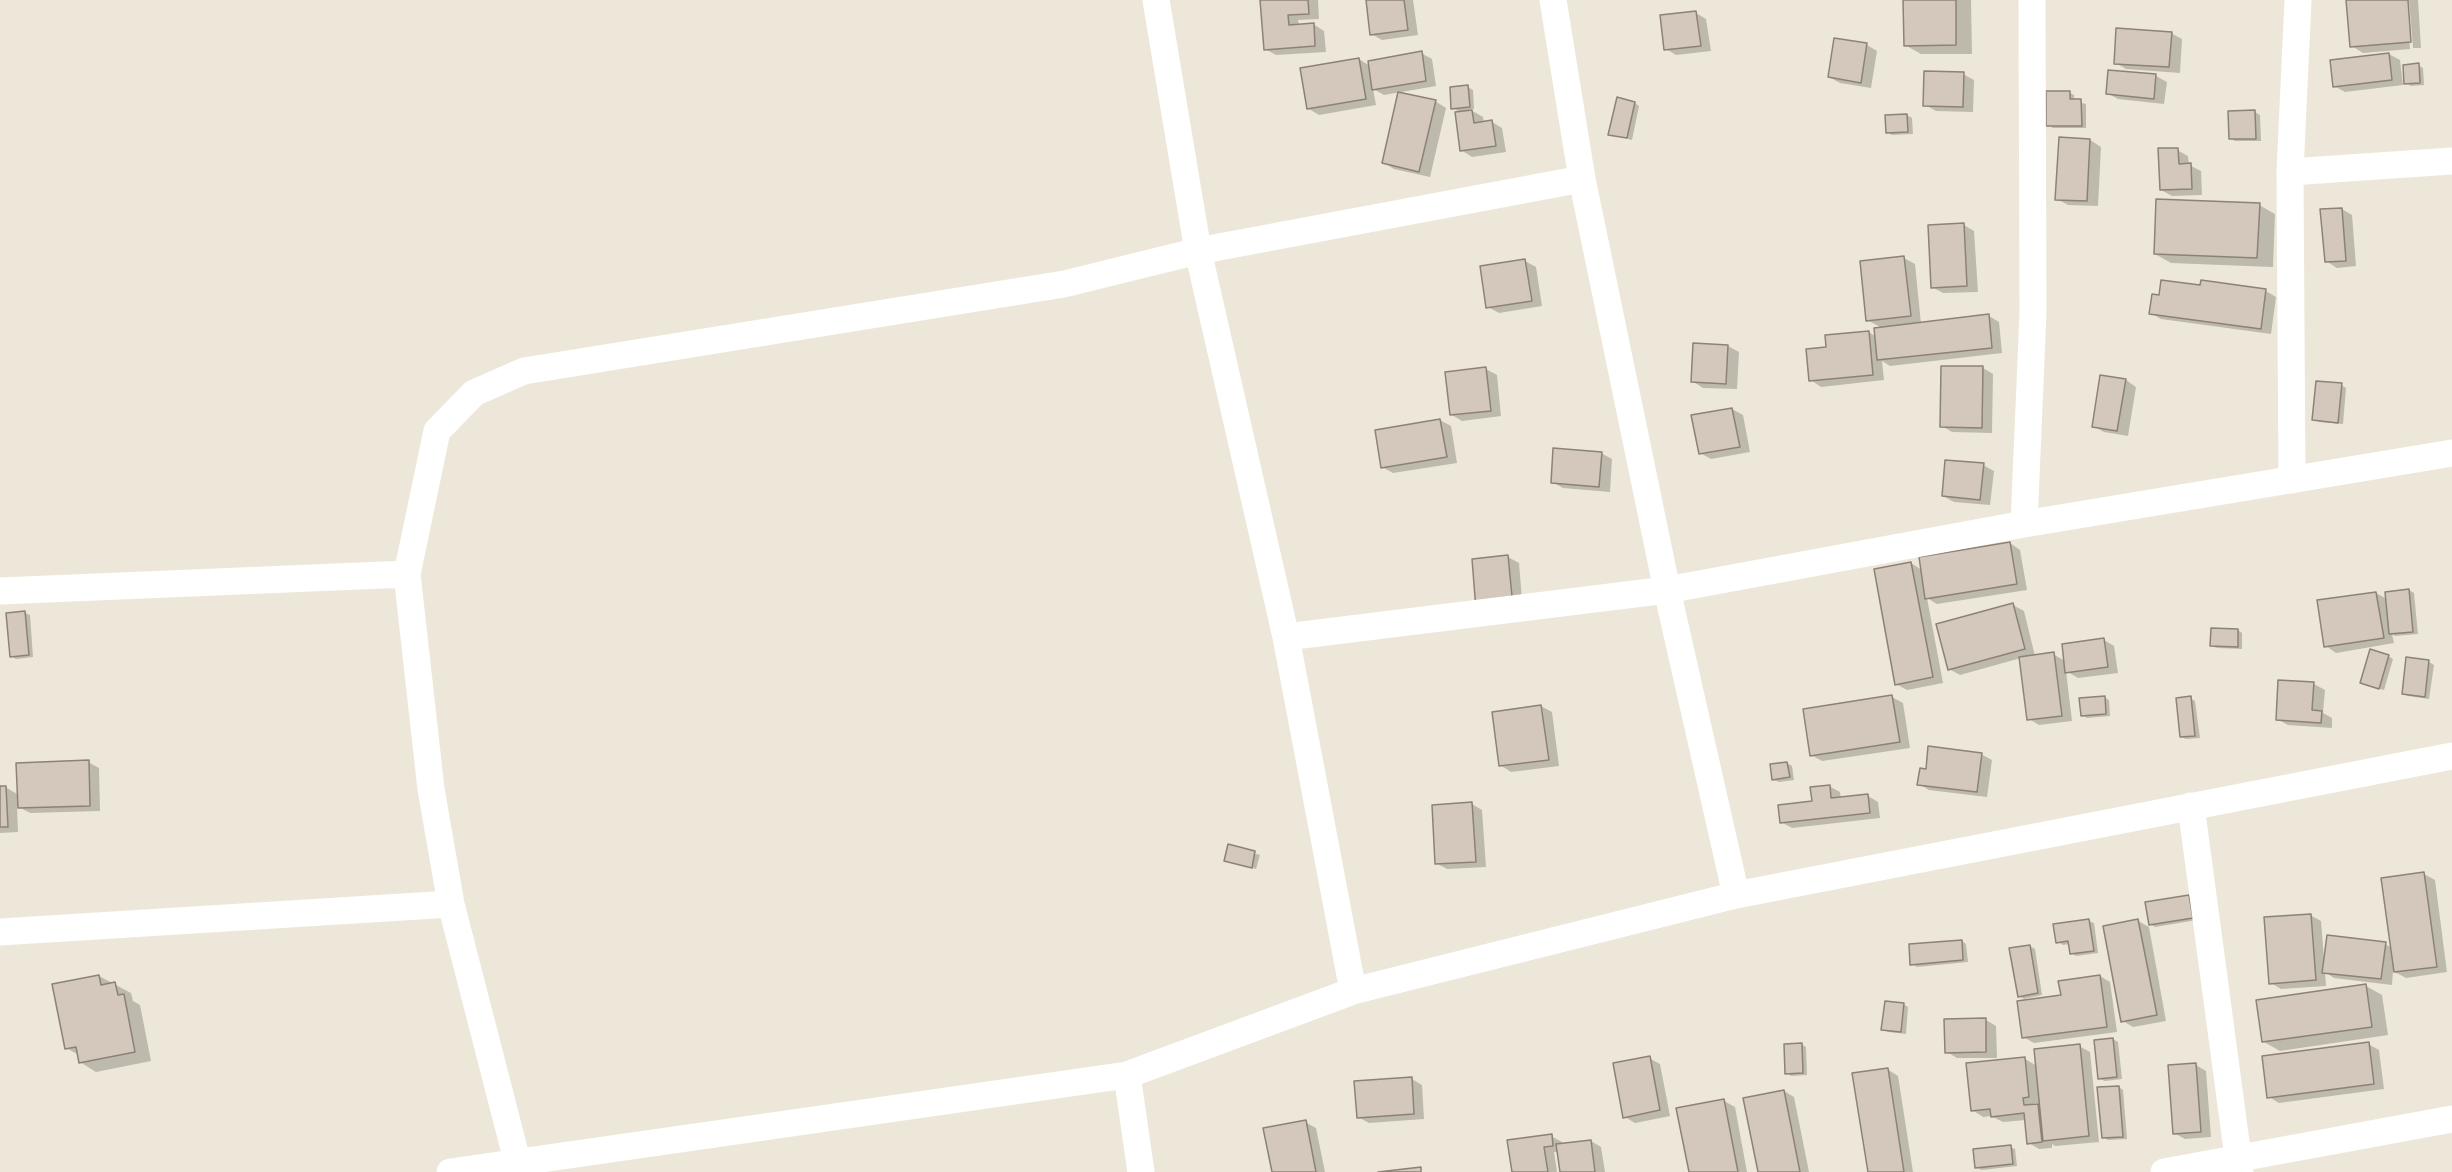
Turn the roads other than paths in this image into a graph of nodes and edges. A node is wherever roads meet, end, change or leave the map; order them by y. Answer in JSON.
{"nodes":[{"id":1,"x":1156,"y":0,"type":"edge"},
{"id":2,"x":1553,"y":0,"type":"edge"},
{"id":3,"x":2032,"y":0,"type":"edge"},
{"id":4,"x":2298,"y":0,"type":"edge"},
{"id":5,"x":2452,"y":161,"type":"edge"},
{"id":6,"x":2290,"y":172,"type":"junction"},
{"id":7,"x":1582,"y":179,"type":"junction"},
{"id":8,"x":1198,"y":251,"type":"junction"},
{"id":9,"x":2452,"y":453,"type":"edge"},
{"id":10,"x":2292,"y":480,"type":"junction"},
{"id":11,"x":2024,"y":524,"type":"junction"},
{"id":12,"x":407,"y":574,"type":"junction"},
{"id":13,"x":1666,"y":590,"type":"junction"},
{"id":14,"x":0,"y":591,"type":"edge"},
{"id":15,"x":1286,"y":637,"type":"junction"},
{"id":16,"x":2452,"y":756,"type":"edge"},
{"id":17,"x":2191,"y":806,"type":"junction"},
{"id":18,"x":1736,"y":895,"type":"junction"},
{"id":19,"x":451,"y":904,"type":"junction"},
{"id":20,"x":0,"y":932,"type":"edge"},
{"id":21,"x":1353,"y":991,"type":"junction"},
{"id":22,"x":1127,"y":1075,"type":"junction"},
{"id":23,"x":2452,"y":1119,"type":"edge"},
{"id":24,"x":2240,"y":1165,"type":"edge"},
{"id":25,"x":519,"y":1167,"type":"edge"},
{"id":26,"x":450,"y":1172,"type":"edge"},
{"id":27,"x":1141,"y":1172,"type":"edge"},
{"id":28,"x":2164,"y":1172,"type":"edge"}],
"edges":[{"from":1,"to":8,"type":"street"},
{"from":2,"to":7,"type":"street"},
{"from":3,"to":11,"type":"street"},
{"from":4,"to":6,"type":"street"},
{"from":5,"to":6,"type":"street"},
{"from":6,"to":10,"type":"street"},
{"from":7,"to":8,"type":"street"},
{"from":7,"to":13,"type":"street"},
{"from":8,"to":12,"type":"street"},
{"from":8,"to":15,"type":"street"},
{"from":9,"to":10,"type":"street"},
{"from":10,"to":11,"type":"street"},
{"from":11,"to":13,"type":"street"},
{"from":12,"to":14,"type":"street"},
{"from":12,"to":19,"type":"street"},
{"from":13,"to":15,"type":"street"},
{"from":13,"to":18,"type":"street"},
{"from":15,"to":21,"type":"street"},
{"from":16,"to":17,"type":"street"},
{"from":17,"to":18,"type":"street"},
{"from":17,"to":24,"type":"street"},
{"from":18,"to":21,"type":"street"},
{"from":19,"to":20,"type":"street"},
{"from":19,"to":25,"type":"street"},
{"from":21,"to":22,"type":"street"},
{"from":22,"to":25,"type":"street"},
{"from":22,"to":27,"type":"street"},
{"from":23,"to":24,"type":"street"},
{"from":24,"to":28,"type":"street"},
{"from":25,"to":26,"type":"street"}]}
